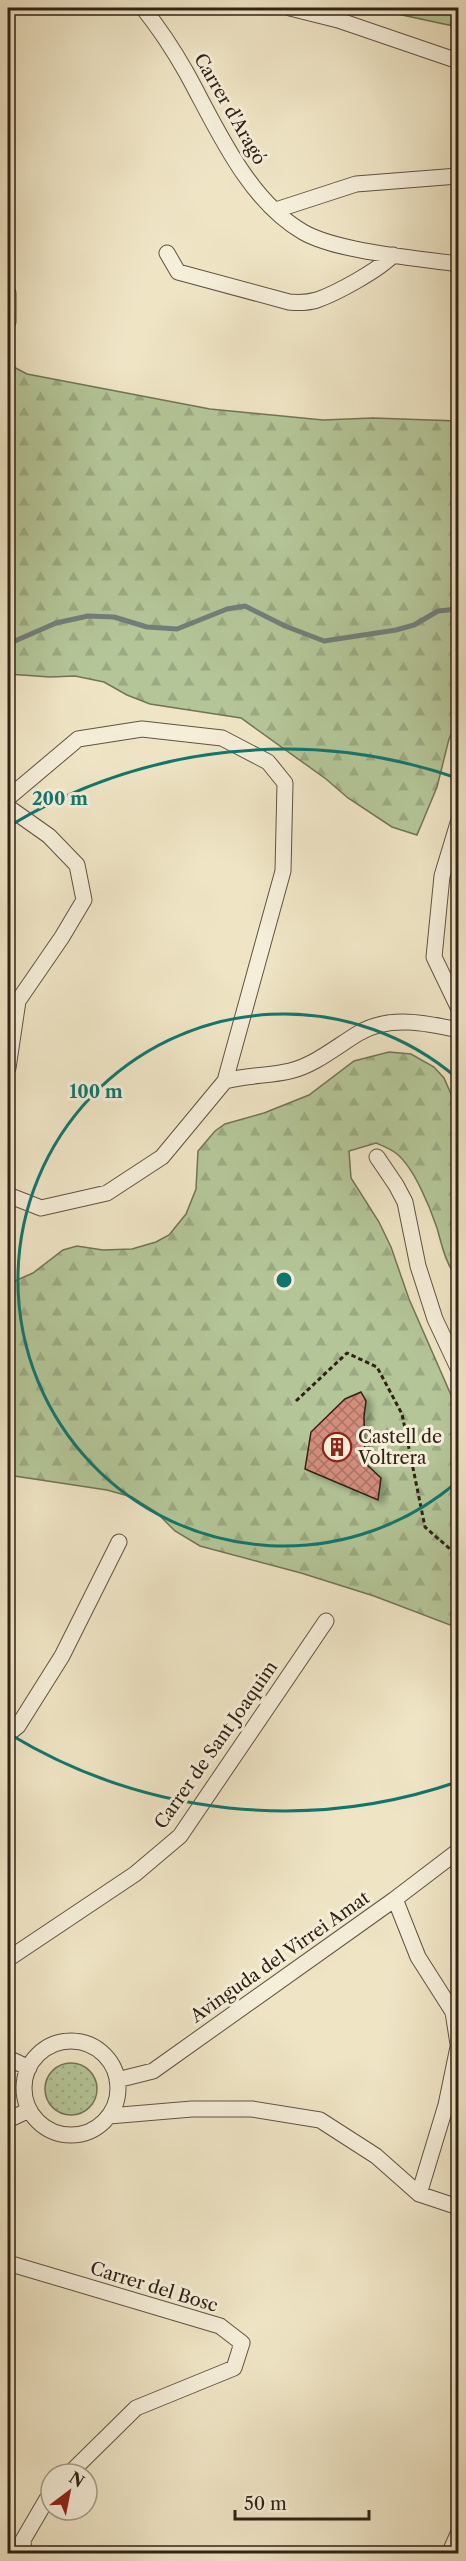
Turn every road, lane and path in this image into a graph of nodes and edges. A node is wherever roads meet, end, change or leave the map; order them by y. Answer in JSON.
{"nodes":[{"id":1,"x":143,"y":8,"type":"edge"},
{"id":2,"x":290,"y":8,"type":"edge"},
{"id":3,"x":459,"y":61,"type":"edge"},
{"id":4,"x":459,"y":176,"type":"edge"},
{"id":5,"x":276,"y":210,"type":"junction"},
{"id":6,"x":167,"y":253,"type":"dead end"},
{"id":7,"x":393,"y":255,"type":"junction"},
{"id":8,"x":459,"y":264,"type":"edge"},
{"id":9,"x":8,"y":293,"type":"edge"},
{"id":10,"x":8,"y":322,"type":"edge"},
{"id":11,"x":8,"y":798,"type":"edge"},
{"id":12,"x":8,"y":807,"type":"edge"},
{"id":13,"x":459,"y":823,"type":"edge"},
{"id":14,"x":459,"y":1007,"type":"edge"},
{"id":15,"x":459,"y":1030,"type":"edge"},
{"id":16,"x":8,"y":1068,"type":"edge"},
{"id":17,"x":225,"y":1081,"type":"junction"},
{"id":18,"x":377,"y":1157,"type":"dead end"},
{"id":19,"x":8,"y":1195,"type":"edge"},
{"id":20,"x":459,"y":1368,"type":"edge"},
{"id":21,"x":296,"y":1401,"type":"dead end"},
{"id":22,"x":119,"y":1542,"type":"dead end"},
{"id":23,"x":459,"y":1556,"type":"edge"},
{"id":24,"x":326,"y":1622,"type":"dead end"},
{"id":25,"x":8,"y":1734,"type":"edge"},
{"id":26,"x":459,"y":1851,"type":"edge"},
{"id":27,"x":396,"y":1899,"type":"junction"},
{"id":28,"x":8,"y":1959,"type":"edge"},
{"id":29,"x":459,"y":2045,"type":"edge"},
{"id":30,"x":8,"y":2058,"type":"edge"},
{"id":31,"x":29,"y":2068,"type":"junction"},
{"id":32,"x":117,"y":2080,"type":"junction"},
{"id":33,"x":29,"y":2110,"type":"junction"},
{"id":34,"x":110,"y":2116,"type":"junction"},
{"id":35,"x":8,"y":2120,"type":"edge"},
{"id":36,"x":419,"y":2194,"type":"junction"},
{"id":37,"x":459,"y":2207,"type":"edge"},
{"id":38,"x":8,"y":2263,"type":"edge"},
{"id":39,"x":81,"y":2462,"type":"edge"},
{"id":40,"x":39,"y":2513,"type":"edge"},
{"id":41,"x":459,"y":2534,"type":"edge"},
{"id":42,"x":24,"y":2553,"type":"edge"},
{"id":43,"x":449,"y":2553,"type":"edge"}],
"edges":[{"from":1,"to":5,"type":"street","name":"Carrer d'Aragó"},
{"from":2,"to":3,"type":"street"},
{"from":4,"to":5,"type":"street"},
{"from":5,"to":7,"type":"street","name":"Carrer d'Aragó"},
{"from":6,"to":7,"type":"street"},
{"from":7,"to":8,"type":"street","name":"Carrer d'Aragó"},
{"from":9,"to":10,"type":"street"},
{"from":11,"to":17,"type":"street"},
{"from":12,"to":16,"type":"street"},
{"from":13,"to":14,"type":"street"},
{"from":15,"to":17,"type":"street"},
{"from":17,"to":19,"type":"street"},
{"from":18,"to":20,"type":"street"},
{"from":21,"to":23,"type":"path"},
{"from":22,"to":25,"type":"street"},
{"from":24,"to":28,"type":"street","name":"Carrer de Sant Joaquim"},
{"from":26,"to":27,"type":"street","name":"Avinguda del Virrei Amat"},
{"from":27,"to":29,"type":"street"},
{"from":27,"to":32,"type":"street","name":"Avinguda del Virrei Amat"},
{"from":29,"to":36,"type":"street"},
{"from":30,"to":31,"type":"street"},
{"from":31,"to":32,"type":"street"},
{"from":31,"to":33,"type":"street"},
{"from":32,"to":34,"type":"street"},
{"from":33,"to":34,"type":"street"},
{"from":33,"to":35,"type":"street"},
{"from":34,"to":36,"type":"street"},
{"from":36,"to":37,"type":"street"},
{"from":38,"to":39,"type":"street","name":"Carrer del Bosc"},
{"from":40,"to":42,"type":"street"},
{"from":41,"to":43,"type":"street"}]}
